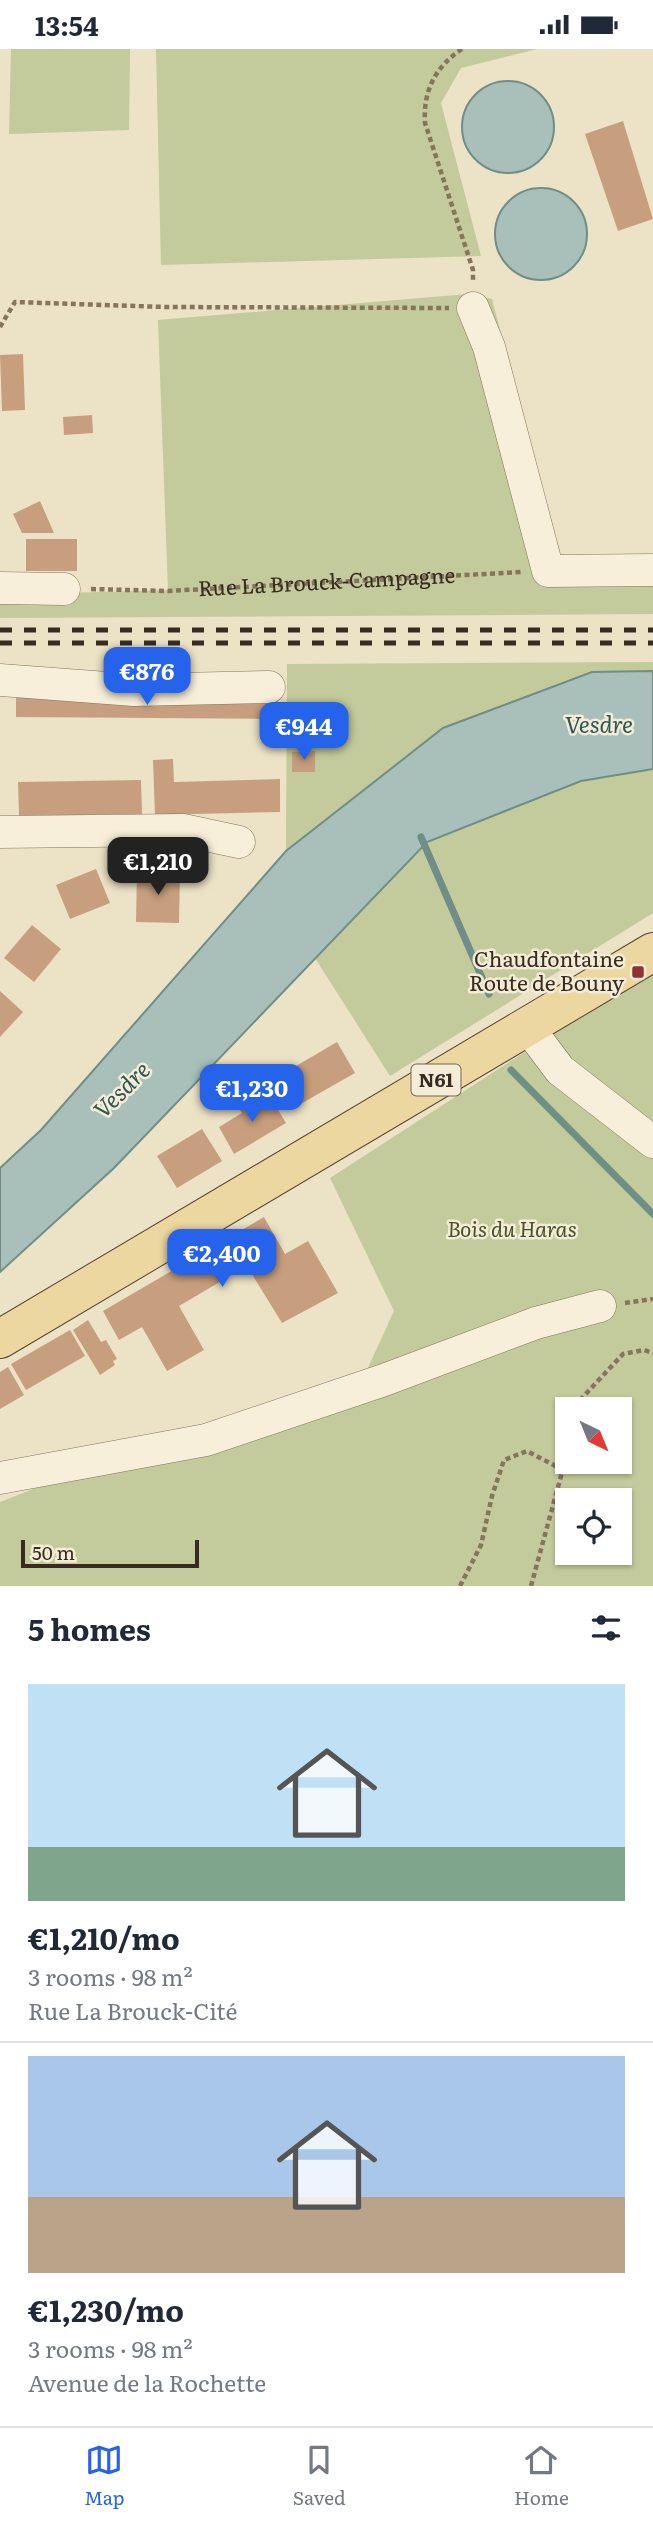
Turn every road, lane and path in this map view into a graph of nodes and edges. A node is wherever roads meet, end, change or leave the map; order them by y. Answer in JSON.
{"nodes":[{"id":1,"x":462,"y":49,"type":"edge"},
{"id":2,"x":473,"y":308,"type":"junction"},
{"id":3,"x":0,"y":327,"type":"edge"},
{"id":4,"x":653,"y":570,"type":"edge"},
{"id":5,"x":548,"y":571,"type":"junction"},
{"id":6,"x":0,"y":588,"type":"edge"},
{"id":7,"x":64,"y":589,"type":"joint"},
{"id":8,"x":0,"y":680,"type":"edge"},
{"id":9,"x":269,"y":687,"type":"dead end"},
{"id":10,"x":0,"y":832,"type":"edge"},
{"id":11,"x":239,"y":842,"type":"dead end"},
{"id":12,"x":653,"y":952,"type":"edge"},
{"id":13,"x":527,"y":1026,"type":"junction"},
{"id":14,"x":653,"y":1142,"type":"edge"},
{"id":15,"x":600,"y":1306,"type":"dead end"},
{"id":16,"x":0,"y":1339,"type":"edge"},
{"id":17,"x":653,"y":1353,"type":"edge"},
{"id":18,"x":583,"y":1397,"type":"edge"},
{"id":19,"x":555,"y":1466,"type":"edge"},
{"id":20,"x":562,"y":1474,"type":"edge"},
{"id":21,"x":0,"y":1478,"type":"edge"},
{"id":22,"x":460,"y":1586,"type":"edge"},
{"id":23,"x":531,"y":1586,"type":"edge"}],
"edges":[{"from":1,"to":2,"type":"path"},
{"from":2,"to":3,"type":"path"},
{"from":2,"to":5,"type":"street"},
{"from":4,"to":5,"type":"street"},
{"from":5,"to":7,"type":"path","name":"Rue La Brouck-Campagne"},
{"from":6,"to":7,"type":"street"},
{"from":8,"to":9,"type":"street"},
{"from":10,"to":11,"type":"street"},
{"from":12,"to":13,"type":"main road","number":"N61"},
{"from":13,"to":14,"type":"street"},
{"from":13,"to":16,"type":"main road","number":"N61"},
{"from":15,"to":21,"type":"street"},
{"from":17,"to":18,"type":"path"},
{"from":19,"to":22,"type":"path"},
{"from":20,"to":23,"type":"path"}]}
